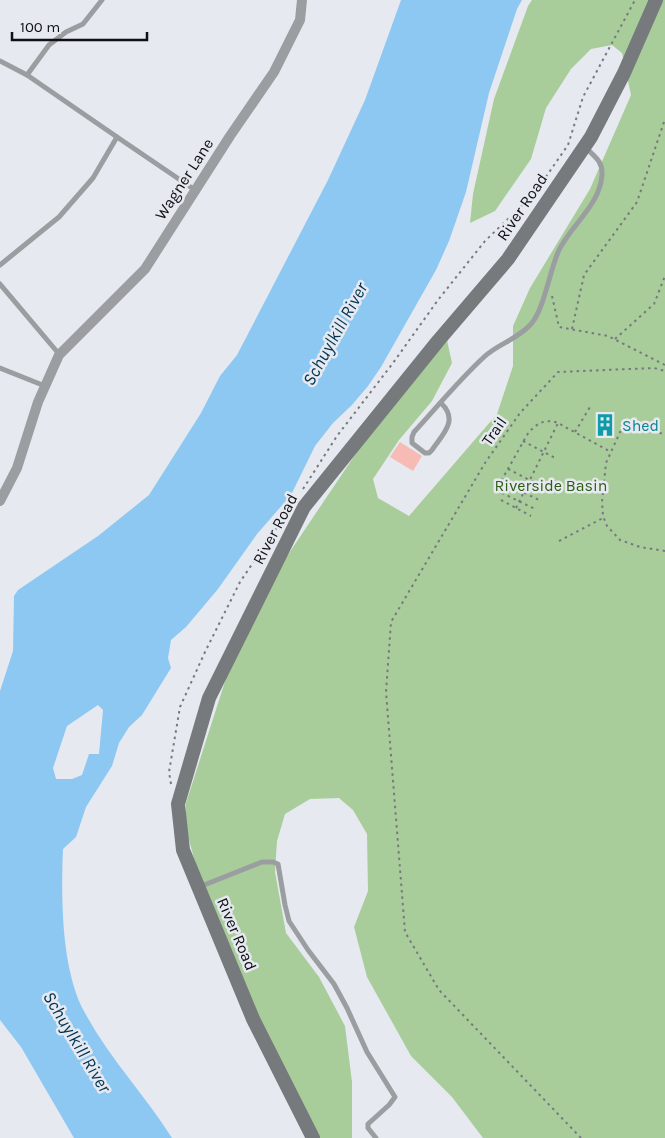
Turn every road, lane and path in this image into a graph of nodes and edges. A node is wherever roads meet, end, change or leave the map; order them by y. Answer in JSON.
{"nodes":[{"id":1,"x":102,"y":0,"type":"edge"},
{"id":2,"x":302,"y":0,"type":"edge"},
{"id":3,"x":656,"y":0,"type":"edge"},
{"id":4,"x":0,"y":61,"type":"edge"},
{"id":5,"x":27,"y":75,"type":"junction"},
{"id":6,"x":665,"y":119,"type":"edge"},
{"id":7,"x":117,"y":137,"type":"junction"},
{"id":8,"x":584,"y":147,"type":"junction"},
{"id":9,"x":195,"y":190,"type":"junction"},
{"id":10,"x":0,"y":265,"type":"edge"},
{"id":11,"x":665,"y":276,"type":"edge"},
{"id":12,"x":548,"y":282,"type":"junction"},
{"id":13,"x":0,"y":284,"type":"edge"},
{"id":14,"x":572,"y":329,"type":"junction"},
{"id":15,"x":615,"y":339,"type":"junction"},
{"id":16,"x":60,"y":354,"type":"junction"},
{"id":17,"x":665,"y":365,"type":"edge"},
{"id":18,"x":0,"y":368,"type":"edge"},
{"id":19,"x":665,"y":371,"type":"edge"},
{"id":20,"x":46,"y":386,"type":"junction"},
{"id":21,"x":441,"y":403,"type":"junction"},
{"id":22,"x":590,"y":407,"type":"dead end"},
{"id":23,"x":626,"y":419,"type":"dead end"},
{"id":24,"x":558,"y":423,"type":"junction"},
{"id":25,"x":622,"y":429,"type":"junction"},
{"id":26,"x":575,"y":432,"type":"junction"},
{"id":27,"x":665,"y":434,"type":"edge"},
{"id":28,"x":523,"y":441,"type":"junction"},
{"id":29,"x":544,"y":452,"type":"junction"},
{"id":30,"x":611,"y":452,"type":"junction"},
{"id":31,"x":557,"y":459,"type":"dead end"},
{"id":32,"x":508,"y":469,"type":"junction"},
{"id":33,"x":530,"y":480,"type":"junction"},
{"id":34,"x":501,"y":481,"type":"junction"},
{"id":35,"x":551,"y":491,"type":"dead end"},
{"id":36,"x":524,"y":492,"type":"junction"},
{"id":37,"x":501,"y":500,"type":"dead end"},
{"id":38,"x":538,"y":500,"type":"dead end"},
{"id":39,"x":0,"y":501,"type":"edge"},
{"id":40,"x":519,"y":502,"type":"junction"},
{"id":41,"x":516,"y":508,"type":"junction"},
{"id":42,"x":534,"y":509,"type":"dead end"},
{"id":43,"x":531,"y":516,"type":"dead end"},
{"id":44,"x":603,"y":518,"type":"junction"},
{"id":45,"x":559,"y":542,"type":"dead end"},
{"id":46,"x":665,"y":551,"type":"edge"},
{"id":47,"x":198,"y":887,"type":"junction"},
{"id":48,"x":313,"y":1138,"type":"edge"},
{"id":49,"x":376,"y":1138,"type":"edge"},
{"id":50,"x":581,"y":1138,"type":"edge"}],
"edges":[{"from":1,"to":5,"type":"lane"},
{"from":2,"to":9,"type":"street","name":"Wagner Lane"},
{"from":3,"to":8,"type":"street","name":"River Road"},
{"from":4,"to":5,"type":"lane"},
{"from":5,"to":7,"type":"lane"},
{"from":6,"to":14,"type":"path"},
{"from":7,"to":9,"type":"lane"},
{"from":7,"to":10,"type":"lane"},
{"from":8,"to":12,"type":"lane"},
{"from":8,"to":47,"type":"street","name":"River Road"},
{"from":9,"to":16,"type":"street","name":"Wagner Lane"},
{"from":11,"to":15,"type":"path"},
{"from":12,"to":14,"type":"path"},
{"from":12,"to":21,"type":"lane"},
{"from":13,"to":16,"type":"lane"},
{"from":14,"to":15,"type":"path"},
{"from":15,"to":17,"type":"path"},
{"from":16,"to":20,"type":"street"},
{"from":18,"to":20,"type":"lane"},
{"from":19,"to":50,"type":"path","name":"Trail"},
{"from":20,"to":39,"type":"street"},
{"from":21,"to":21,"type":"lane"},
{"from":22,"to":26,"type":"path"},
{"from":23,"to":25,"type":"path"},
{"from":24,"to":26,"type":"path"},
{"from":24,"to":28,"type":"path"},
{"from":24,"to":29,"type":"path"},
{"from":25,"to":27,"type":"path"},
{"from":25,"to":30,"type":"path"},
{"from":26,"to":30,"type":"path"},
{"from":28,"to":29,"type":"path"},
{"from":28,"to":32,"type":"path"},
{"from":29,"to":31,"type":"path"},
{"from":29,"to":33,"type":"path"},
{"from":30,"to":44,"type":"path"},
{"from":32,"to":33,"type":"path"},
{"from":32,"to":34,"type":"path"},
{"from":33,"to":35,"type":"path"},
{"from":33,"to":36,"type":"path"},
{"from":34,"to":36,"type":"path"},
{"from":34,"to":40,"type":"path"},
{"from":36,"to":38,"type":"path"},
{"from":36,"to":40,"type":"path"},
{"from":37,"to":41,"type":"path"},
{"from":40,"to":41,"type":"path"},
{"from":40,"to":42,"type":"path"},
{"from":41,"to":43,"type":"path"},
{"from":44,"to":45,"type":"path"},
{"from":44,"to":46,"type":"path"},
{"from":47,"to":48,"type":"street","name":"River Road"},
{"from":47,"to":49,"type":"lane"}]}
